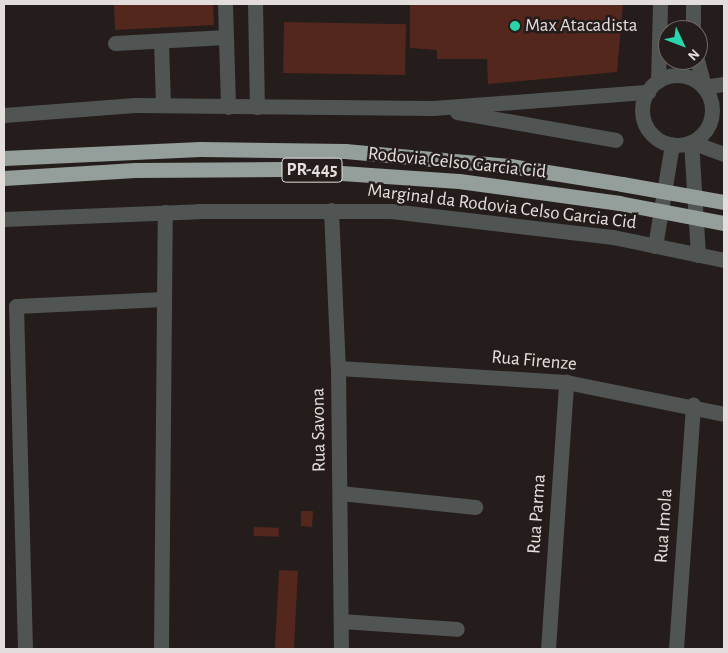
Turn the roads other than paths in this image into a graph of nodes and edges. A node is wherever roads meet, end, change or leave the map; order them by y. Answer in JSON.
{"nodes":[{"id":1,"x":225,"y":4,"type":"edge"},
{"id":2,"x":255,"y":4,"type":"edge"},
{"id":3,"x":660,"y":4,"type":"edge"},
{"id":4,"x":693,"y":4,"type":"edge"},
{"id":5,"x":693,"y":20,"type":"edge"},
{"id":6,"x":226,"y":37,"type":"junction"},
{"id":7,"x":161,"y":41,"type":"junction"},
{"id":8,"x":115,"y":43,"type":"dead end"},
{"id":9,"x":700,"y":70,"type":"edge"},
{"id":10,"x":724,"y":84,"type":"edge"},
{"id":11,"x":653,"y":86,"type":"junction"},
{"id":12,"x":704,"y":87,"type":"junction"},
{"id":13,"x":162,"y":106,"type":"junction"},
{"id":14,"x":228,"y":107,"type":"junction"},
{"id":15,"x":257,"y":107,"type":"junction"},
{"id":16,"x":433,"y":108,"type":"junction"},
{"id":17,"x":718,"y":111,"type":"edge"},
{"id":18,"x":4,"y":115,"type":"edge"},
{"id":19,"x":616,"y":140,"type":"dead end"},
{"id":20,"x":691,"y":142,"type":"junction"},
{"id":21,"x":672,"y":144,"type":"junction"},
{"id":22,"x":724,"y":154,"type":"edge"},
{"id":23,"x":4,"y":158,"type":"edge"},
{"id":24,"x":4,"y":178,"type":"edge"},
{"id":25,"x":724,"y":202,"type":"edge"},
{"id":26,"x":331,"y":210,"type":"junction"},
{"id":27,"x":165,"y":212,"type":"junction"},
{"id":28,"x":4,"y":219,"type":"edge"},
{"id":29,"x":724,"y":223,"type":"edge"},
{"id":30,"x":655,"y":246,"type":"junction"},
{"id":31,"x":698,"y":255,"type":"junction"},
{"id":32,"x":724,"y":260,"type":"edge"},
{"id":33,"x":164,"y":299,"type":"junction"},
{"id":34,"x":338,"y":368,"type":"junction"},
{"id":35,"x":566,"y":382,"type":"junction"},
{"id":36,"x":693,"y":405,"type":"junction"},
{"id":37,"x":724,"y":414,"type":"edge"},
{"id":38,"x":340,"y":493,"type":"junction"},
{"id":39,"x":475,"y":507,"type":"dead end"},
{"id":40,"x":341,"y":621,"type":"junction"},
{"id":41,"x":457,"y":629,"type":"dead end"},
{"id":42,"x":25,"y":649,"type":"edge"},
{"id":43,"x":161,"y":649,"type":"edge"},
{"id":44,"x":341,"y":649,"type":"edge"},
{"id":45,"x":548,"y":649,"type":"edge"},
{"id":46,"x":676,"y":649,"type":"edge"}],
"edges":[{"from":1,"to":6,"type":"street"},
{"from":2,"to":15,"type":"street"},
{"from":3,"to":11,"type":"street"},
{"from":4,"to":5,"type":"street"},
{"from":6,"to":7,"type":"street"},
{"from":6,"to":14,"type":"street"},
{"from":7,"to":8,"type":"street"},
{"from":7,"to":13,"type":"street"},
{"from":9,"to":12,"type":"street"},
{"from":10,"to":12,"type":"street"},
{"from":11,"to":12,"type":"street"},
{"from":11,"to":16,"type":"street"},
{"from":11,"to":21,"type":"street"},
{"from":12,"to":17,"type":"street"},
{"from":13,"to":14,"type":"street"},
{"from":13,"to":18,"type":"street"},
{"from":14,"to":15,"type":"street"},
{"from":15,"to":16,"type":"street"},
{"from":16,"to":19,"type":"street"},
{"from":17,"to":20,"type":"street"},
{"from":20,"to":21,"type":"street"},
{"from":20,"to":22,"type":"street"},
{"from":20,"to":31,"type":"street"},
{"from":21,"to":30,"type":"street"},
{"from":23,"to":25,"type":"highway","name":"Rodovia Celso Garcia Cid","number":"PR-445","bridge":true},
{"from":24,"to":29,"type":"highway","name":"Rodovia Celso Garcia Cid","number":"PR-445","bridge":true},
{"from":26,"to":27,"type":"street","name":"Marginal da Rodovia Celso Garcia Cid"},
{"from":26,"to":30,"type":"street","name":"Marginal da Rodovia Celso Garcia Cid"},
{"from":26,"to":34,"type":"street","name":"Rua Savona"},
{"from":27,"to":28,"type":"street","name":"Marginal da Rodovia Celso Garcia Cid"},
{"from":27,"to":33,"type":"street"},
{"from":30,"to":31,"type":"street","name":"Marginal da Rodovia Celso Garcia Cid"},
{"from":31,"to":32,"type":"street","name":"Marginal da Rodovia Celso Garcia Cid"},
{"from":33,"to":42,"type":"street"},
{"from":33,"to":43,"type":"street"},
{"from":34,"to":35,"type":"street","name":"Rua Firenze"},
{"from":34,"to":38,"type":"street","name":"Rua Savona"},
{"from":35,"to":36,"type":"street","name":"Rua Firenze"},
{"from":35,"to":45,"type":"street","name":"Rua Parma"},
{"from":36,"to":37,"type":"street","name":"Rua Firenze"},
{"from":36,"to":46,"type":"street","name":"Rua Imola"},
{"from":38,"to":39,"type":"street"},
{"from":38,"to":40,"type":"street","name":"Rua Savona"},
{"from":40,"to":41,"type":"street"},
{"from":40,"to":44,"type":"street","name":"Rua Savona"}]}
